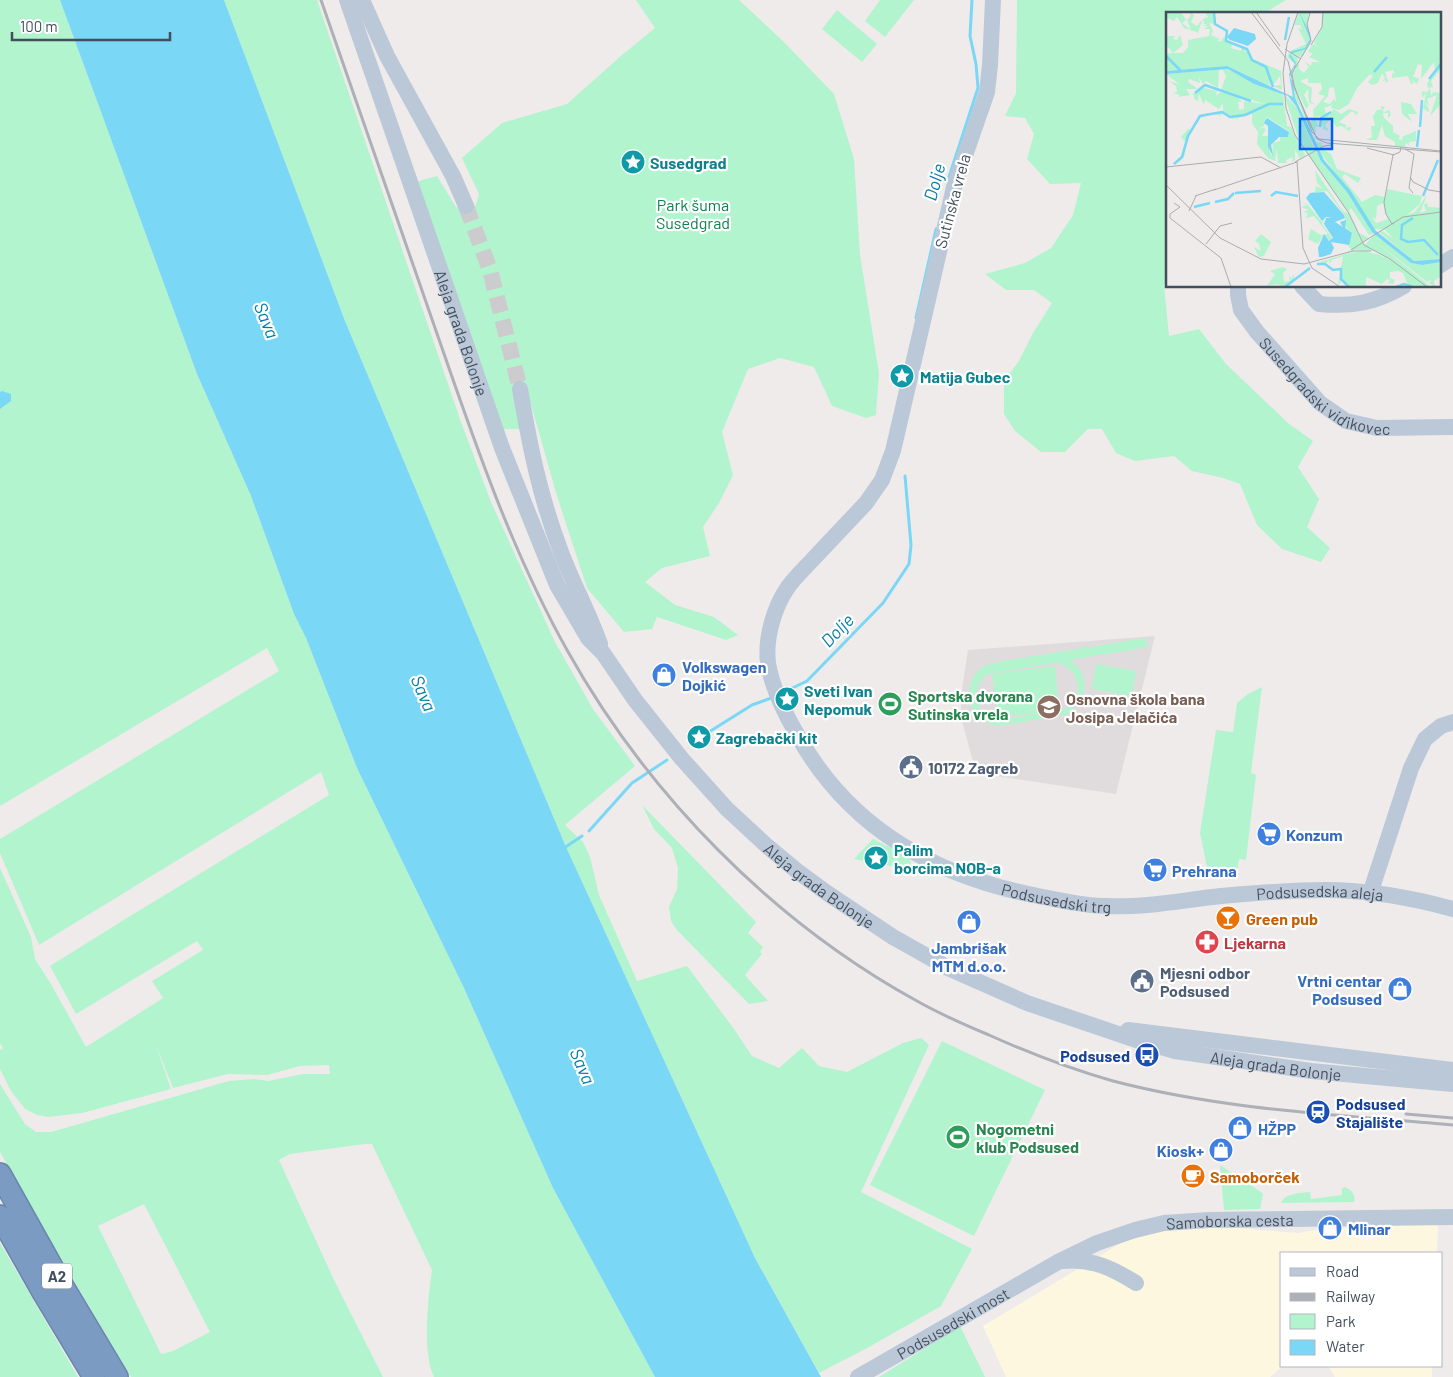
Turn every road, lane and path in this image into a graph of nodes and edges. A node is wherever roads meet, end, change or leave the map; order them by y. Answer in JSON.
{"nodes":[{"id":1,"x":347,"y":0,"type":"edge"},
{"id":2,"x":362,"y":0,"type":"edge"},
{"id":3,"x":993,"y":0,"type":"edge"},
{"id":4,"x":466,"y":206,"type":"tunnel mouth"},
{"id":5,"x":1453,"y":257,"type":"edge"},
{"id":6,"x":1440,"y":265,"type":"edge"},
{"id":7,"x":1238,"y":288,"type":"edge"},
{"id":8,"x":1304,"y":288,"type":"edge"},
{"id":9,"x":1401,"y":288,"type":"edge"},
{"id":10,"x":520,"y":389,"type":"tunnel mouth"},
{"id":11,"x":1453,"y":427,"type":"edge"},
{"id":12,"x":604,"y":653,"type":"junction"},
{"id":13,"x":781,"y":703,"type":"joint"},
{"id":14,"x":1453,"y":722,"type":"edge"},
{"id":15,"x":1370,"y":894,"type":"junction"},
{"id":16,"x":1185,"y":900,"type":"joint"},
{"id":17,"x":1453,"y":909,"type":"edge"},
{"id":18,"x":1103,"y":1028,"type":"junction"},
{"id":19,"x":1453,"y":1070,"type":"edge"},
{"id":20,"x":1453,"y":1084,"type":"edge"},
{"id":21,"x":0,"y":1174,"type":"edge"},
{"id":22,"x":0,"y":1216,"type":"edge"},
{"id":23,"x":1453,"y":1217,"type":"edge"},
{"id":24,"x":1058,"y":1262,"type":"junction"},
{"id":25,"x":1020,"y":1282,"type":"joint"},
{"id":26,"x":1136,"y":1283,"type":"dead end"},
{"id":27,"x":94,"y":1377,"type":"edge"},
{"id":28,"x":117,"y":1377,"type":"edge"},
{"id":29,"x":858,"y":1377,"type":"edge"}],
"edges":[{"from":1,"to":12,"type":"main road","name":"Aleja grada Bolonje"},
{"from":2,"to":4,"type":"main road"},
{"from":3,"to":13,"type":"main road","name":"Sutinska vrela"},
{"from":5,"to":6,"type":"main road"},
{"from":7,"to":11,"type":"main road","name":"Susedgradski vidikovec"},
{"from":8,"to":9,"type":"main road"},
{"from":10,"to":12,"type":"main road","name":"Aleja grada Bolonje"},
{"from":12,"to":18,"type":"main road","name":"Aleja grada Bolonje"},
{"from":13,"to":16,"type":"main road","name":"Podsusedski trg"},
{"from":14,"to":15,"type":"main road"},
{"from":15,"to":16,"type":"main road","name":"Podsusedska aleja"},
{"from":15,"to":17,"type":"main road","name":"Podsusedska aleja"},
{"from":18,"to":19,"type":"main road","name":"Aleja grada Bolonje"},
{"from":18,"to":20,"type":"main road","name":"Aleja grada Bolonje"},
{"from":21,"to":28,"type":"highway","number":"A2"},
{"from":22,"to":27,"type":"highway","number":"A2"},
{"from":23,"to":24,"type":"main road","name":"Samoborska cesta"},
{"from":24,"to":25,"type":"main road","name":"Samoborska cesta"},
{"from":24,"to":26,"type":"main road"},
{"from":25,"to":29,"type":"main road","name":"Podsusedski most"}]}
